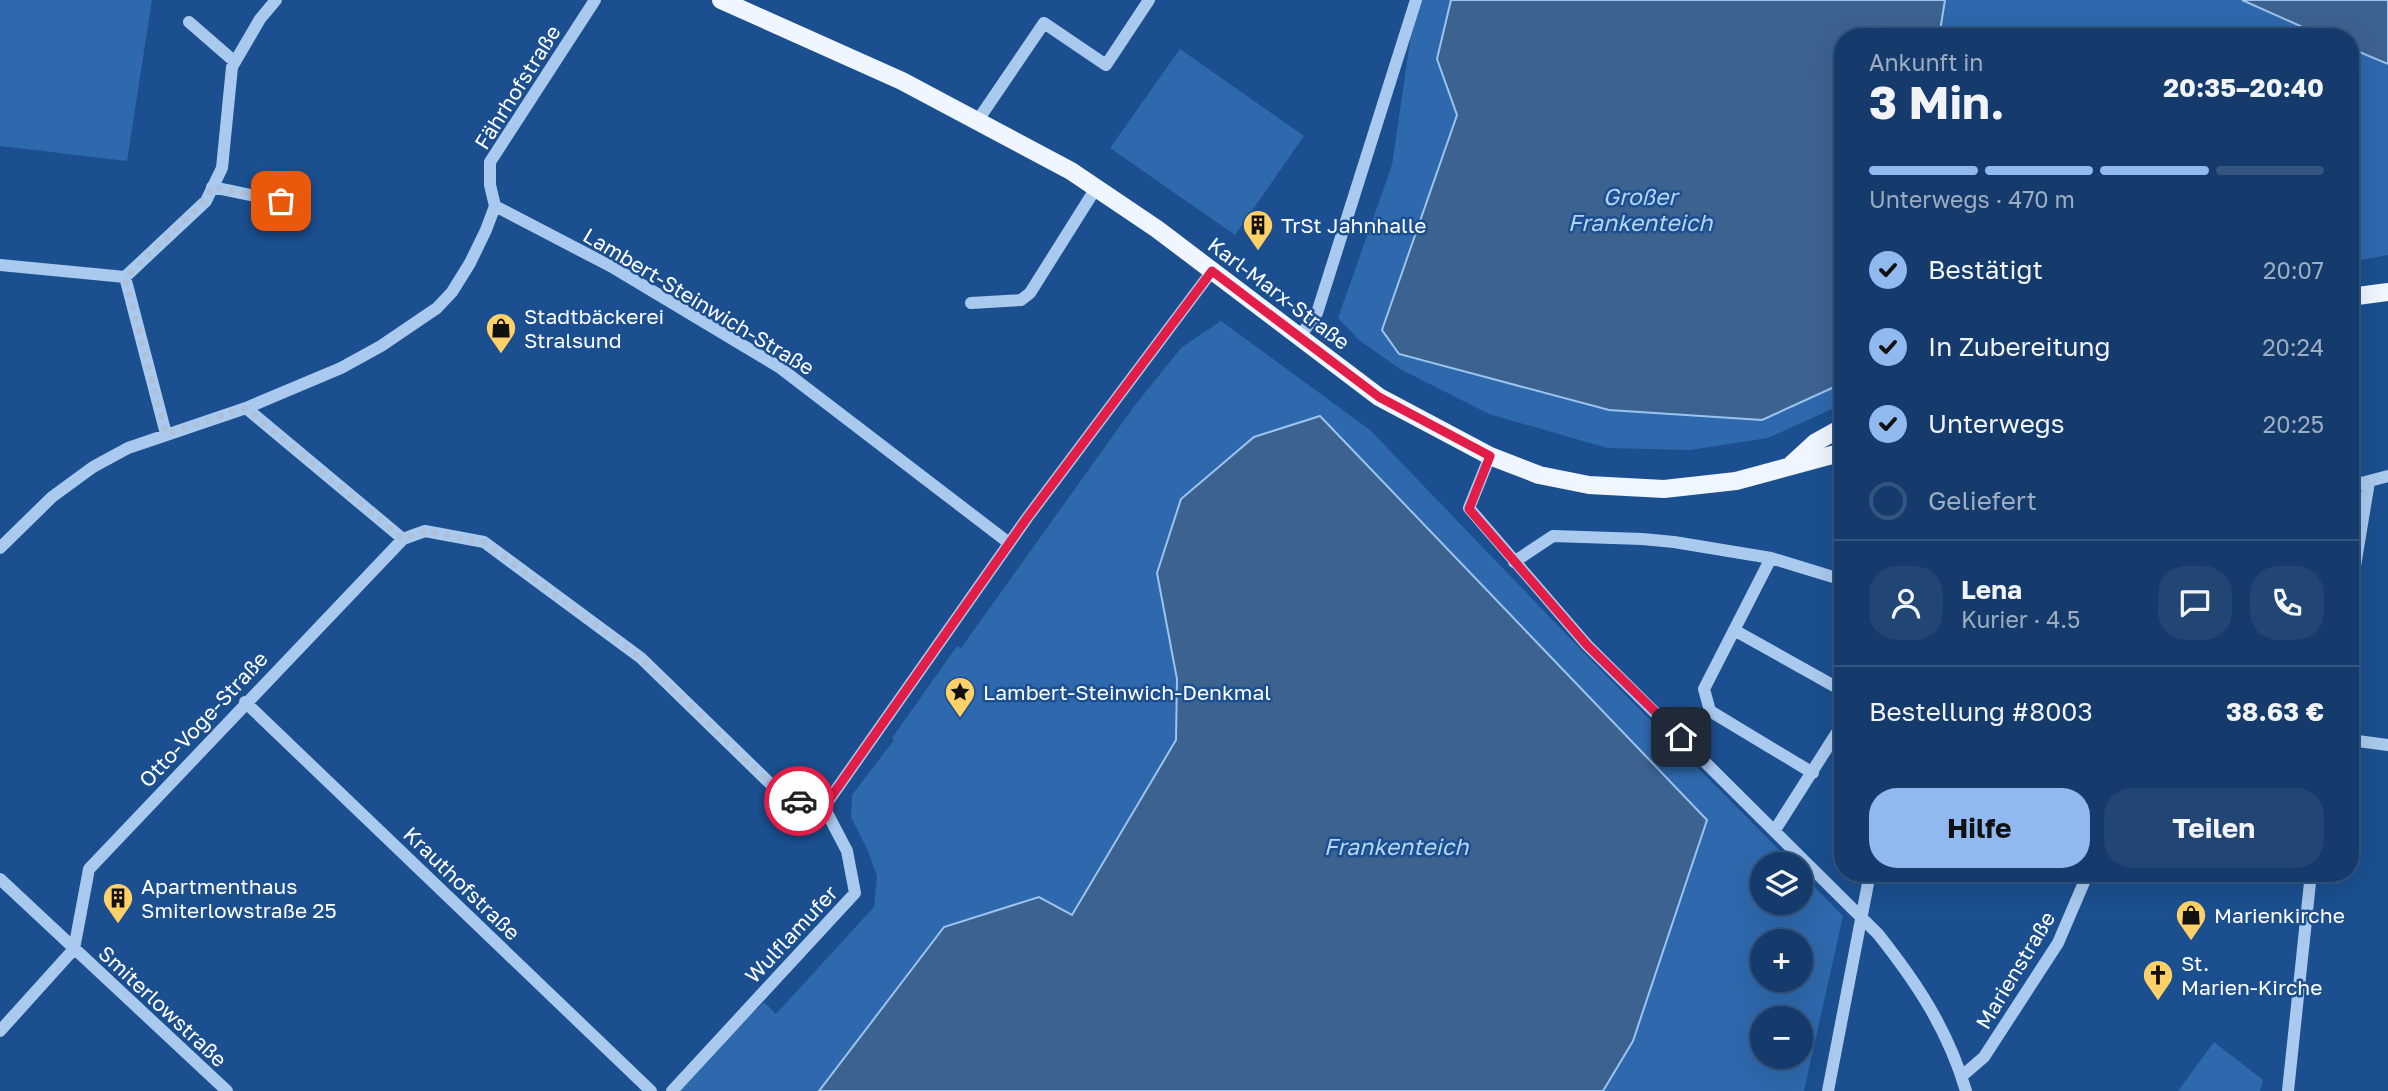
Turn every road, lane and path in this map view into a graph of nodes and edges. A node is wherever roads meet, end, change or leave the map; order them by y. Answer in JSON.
{"nodes":[{"id":1,"x":275,"y":0,"type":"edge"},
{"id":2,"x":595,"y":0,"type":"edge"},
{"id":3,"x":721,"y":0,"type":"edge"},
{"id":4,"x":1149,"y":0,"type":"edge"},
{"id":5,"x":1416,"y":0,"type":"edge"},
{"id":6,"x":189,"y":22,"type":"dead end"},
{"id":7,"x":235,"y":61,"type":"junction"},
{"id":8,"x":978,"y":120,"type":"junction"},
{"id":9,"x":212,"y":187,"type":"junction"},
{"id":10,"x":1096,"y":188,"type":"junction"},
{"id":11,"x":304,"y":206,"type":"dead end"},
{"id":12,"x":495,"y":206,"type":"junction"},
{"id":13,"x":0,"y":265,"type":"edge"},
{"id":14,"x":1212,"y":271,"type":"junction"},
{"id":15,"x":125,"y":277,"type":"junction"},
{"id":16,"x":2388,"y":292,"type":"edge"},
{"id":17,"x":2359,"y":296,"type":"edge"},
{"id":18,"x":971,"y":303,"type":"dead end"},
{"id":19,"x":1300,"y":336,"type":"junction"},
{"id":20,"x":246,"y":408,"type":"junction"},
{"id":21,"x":1834,"y":432,"type":"edge"},
{"id":22,"x":166,"y":434,"type":"junction"},
{"id":23,"x":1834,"y":455,"type":"edge"},
{"id":24,"x":1490,"y":456,"type":"junction"},
{"id":25,"x":1788,"y":469,"type":"junction"},
{"id":26,"x":2388,"y":476,"type":"edge"},
{"id":27,"x":2369,"y":482,"type":"junction"},
{"id":28,"x":2359,"y":484,"type":"edge"},
{"id":29,"x":403,"y":539,"type":"junction"},
{"id":30,"x":2359,"y":542,"type":"edge"},
{"id":31,"x":1009,"y":543,"type":"junction"},
{"id":32,"x":0,"y":548,"type":"edge"},
{"id":33,"x":1771,"y":558,"type":"junction"},
{"id":34,"x":1514,"y":562,"type":"junction"},
{"id":35,"x":1834,"y":577,"type":"edge"},
{"id":36,"x":1734,"y":630,"type":"junction"},
{"id":37,"x":1834,"y":686,"type":"edge"},
{"id":38,"x":245,"y":702,"type":"junction"},
{"id":39,"x":1834,"y":738,"type":"edge"},
{"id":40,"x":2359,"y":741,"type":"edge"},
{"id":41,"x":2388,"y":745,"type":"edge"},
{"id":42,"x":1813,"y":773,"type":"junction"},
{"id":43,"x":824,"y":807,"type":"junction"},
{"id":44,"x":1775,"y":830,"type":"junction"},
{"id":45,"x":0,"y":879,"type":"edge"},
{"id":46,"x":1869,"y":882,"type":"edge"},
{"id":47,"x":2084,"y":882,"type":"edge"},
{"id":48,"x":2310,"y":882,"type":"edge"},
{"id":49,"x":1863,"y":919,"type":"junction"},
{"id":50,"x":74,"y":949,"type":"junction"},
{"id":51,"x":0,"y":1031,"type":"edge"},
{"id":52,"x":1962,"y":1076,"type":"junction"},
{"id":53,"x":227,"y":1091,"type":"edge"},
{"id":54,"x":651,"y":1091,"type":"edge"},
{"id":55,"x":672,"y":1091,"type":"edge"},
{"id":56,"x":1828,"y":1091,"type":"edge"},
{"id":57,"x":1966,"y":1091,"type":"edge"},
{"id":58,"x":2288,"y":1091,"type":"edge"}],
"edges":[{"from":1,"to":7,"type":"street"},
{"from":2,"to":12,"type":"street","name":"Fährhofstraße"},
{"from":3,"to":8,"type":"main road","name":"Karl-Marx-Straße"},
{"from":4,"to":8,"type":"street"},
{"from":5,"to":19,"type":"street"},
{"from":6,"to":7,"type":"street"},
{"from":7,"to":9,"type":"street"},
{"from":8,"to":10,"type":"main road","name":"Karl-Marx-Straße"},
{"from":9,"to":11,"type":"street"},
{"from":9,"to":15,"type":"street"},
{"from":10,"to":14,"type":"main road","name":"Karl-Marx-Straße"},
{"from":10,"to":18,"type":"street"},
{"from":12,"to":20,"type":"street"},
{"from":12,"to":31,"type":"street","name":"Lambert-Steinwich-Straße"},
{"from":13,"to":15,"type":"street"},
{"from":14,"to":19,"type":"main road","name":"Karl-Marx-Straße"},
{"from":14,"to":31,"type":"street"},
{"from":15,"to":22,"type":"street"},
{"from":16,"to":17,"type":"main road"},
{"from":19,"to":24,"type":"main road","name":"Karl-Marx-Straße"},
{"from":20,"to":22,"type":"street"},
{"from":20,"to":29,"type":"street"},
{"from":21,"to":25,"type":"main road"},
{"from":22,"to":32,"type":"street"},
{"from":23,"to":25,"type":"main road","name":"Karl-Marx-Straße"},
{"from":24,"to":25,"type":"main road","name":"Karl-Marx-Straße"},
{"from":24,"to":34,"type":"street"},
{"from":26,"to":27,"type":"street"},
{"from":27,"to":28,"type":"street"},
{"from":27,"to":30,"type":"street"},
{"from":29,"to":38,"type":"street","name":"Otto-Voge-Straße"},
{"from":29,"to":43,"type":"street"},
{"from":31,"to":43,"type":"street"},
{"from":33,"to":34,"type":"street"},
{"from":33,"to":35,"type":"street"},
{"from":33,"to":36,"type":"street"},
{"from":34,"to":44,"type":"street"},
{"from":36,"to":37,"type":"street"},
{"from":36,"to":42,"type":"street"},
{"from":38,"to":50,"type":"street","name":"Otto-Voge-Straße"},
{"from":38,"to":54,"type":"street","name":"Krauthofstraße"},
{"from":39,"to":42,"type":"street"},
{"from":40,"to":41,"type":"street"},
{"from":42,"to":44,"type":"street"},
{"from":43,"to":55,"type":"street","name":"Wulflamufer"},
{"from":44,"to":49,"type":"street"},
{"from":45,"to":50,"type":"street"},
{"from":46,"to":49,"type":"street"},
{"from":47,"to":52,"type":"street","name":"Marienstraße"},
{"from":48,"to":58,"type":"street"},
{"from":49,"to":52,"type":"street"},
{"from":49,"to":56,"type":"street"},
{"from":50,"to":51,"type":"street"},
{"from":50,"to":53,"type":"street","name":"Smiterlowstraße"},
{"from":52,"to":57,"type":"street"}]}
